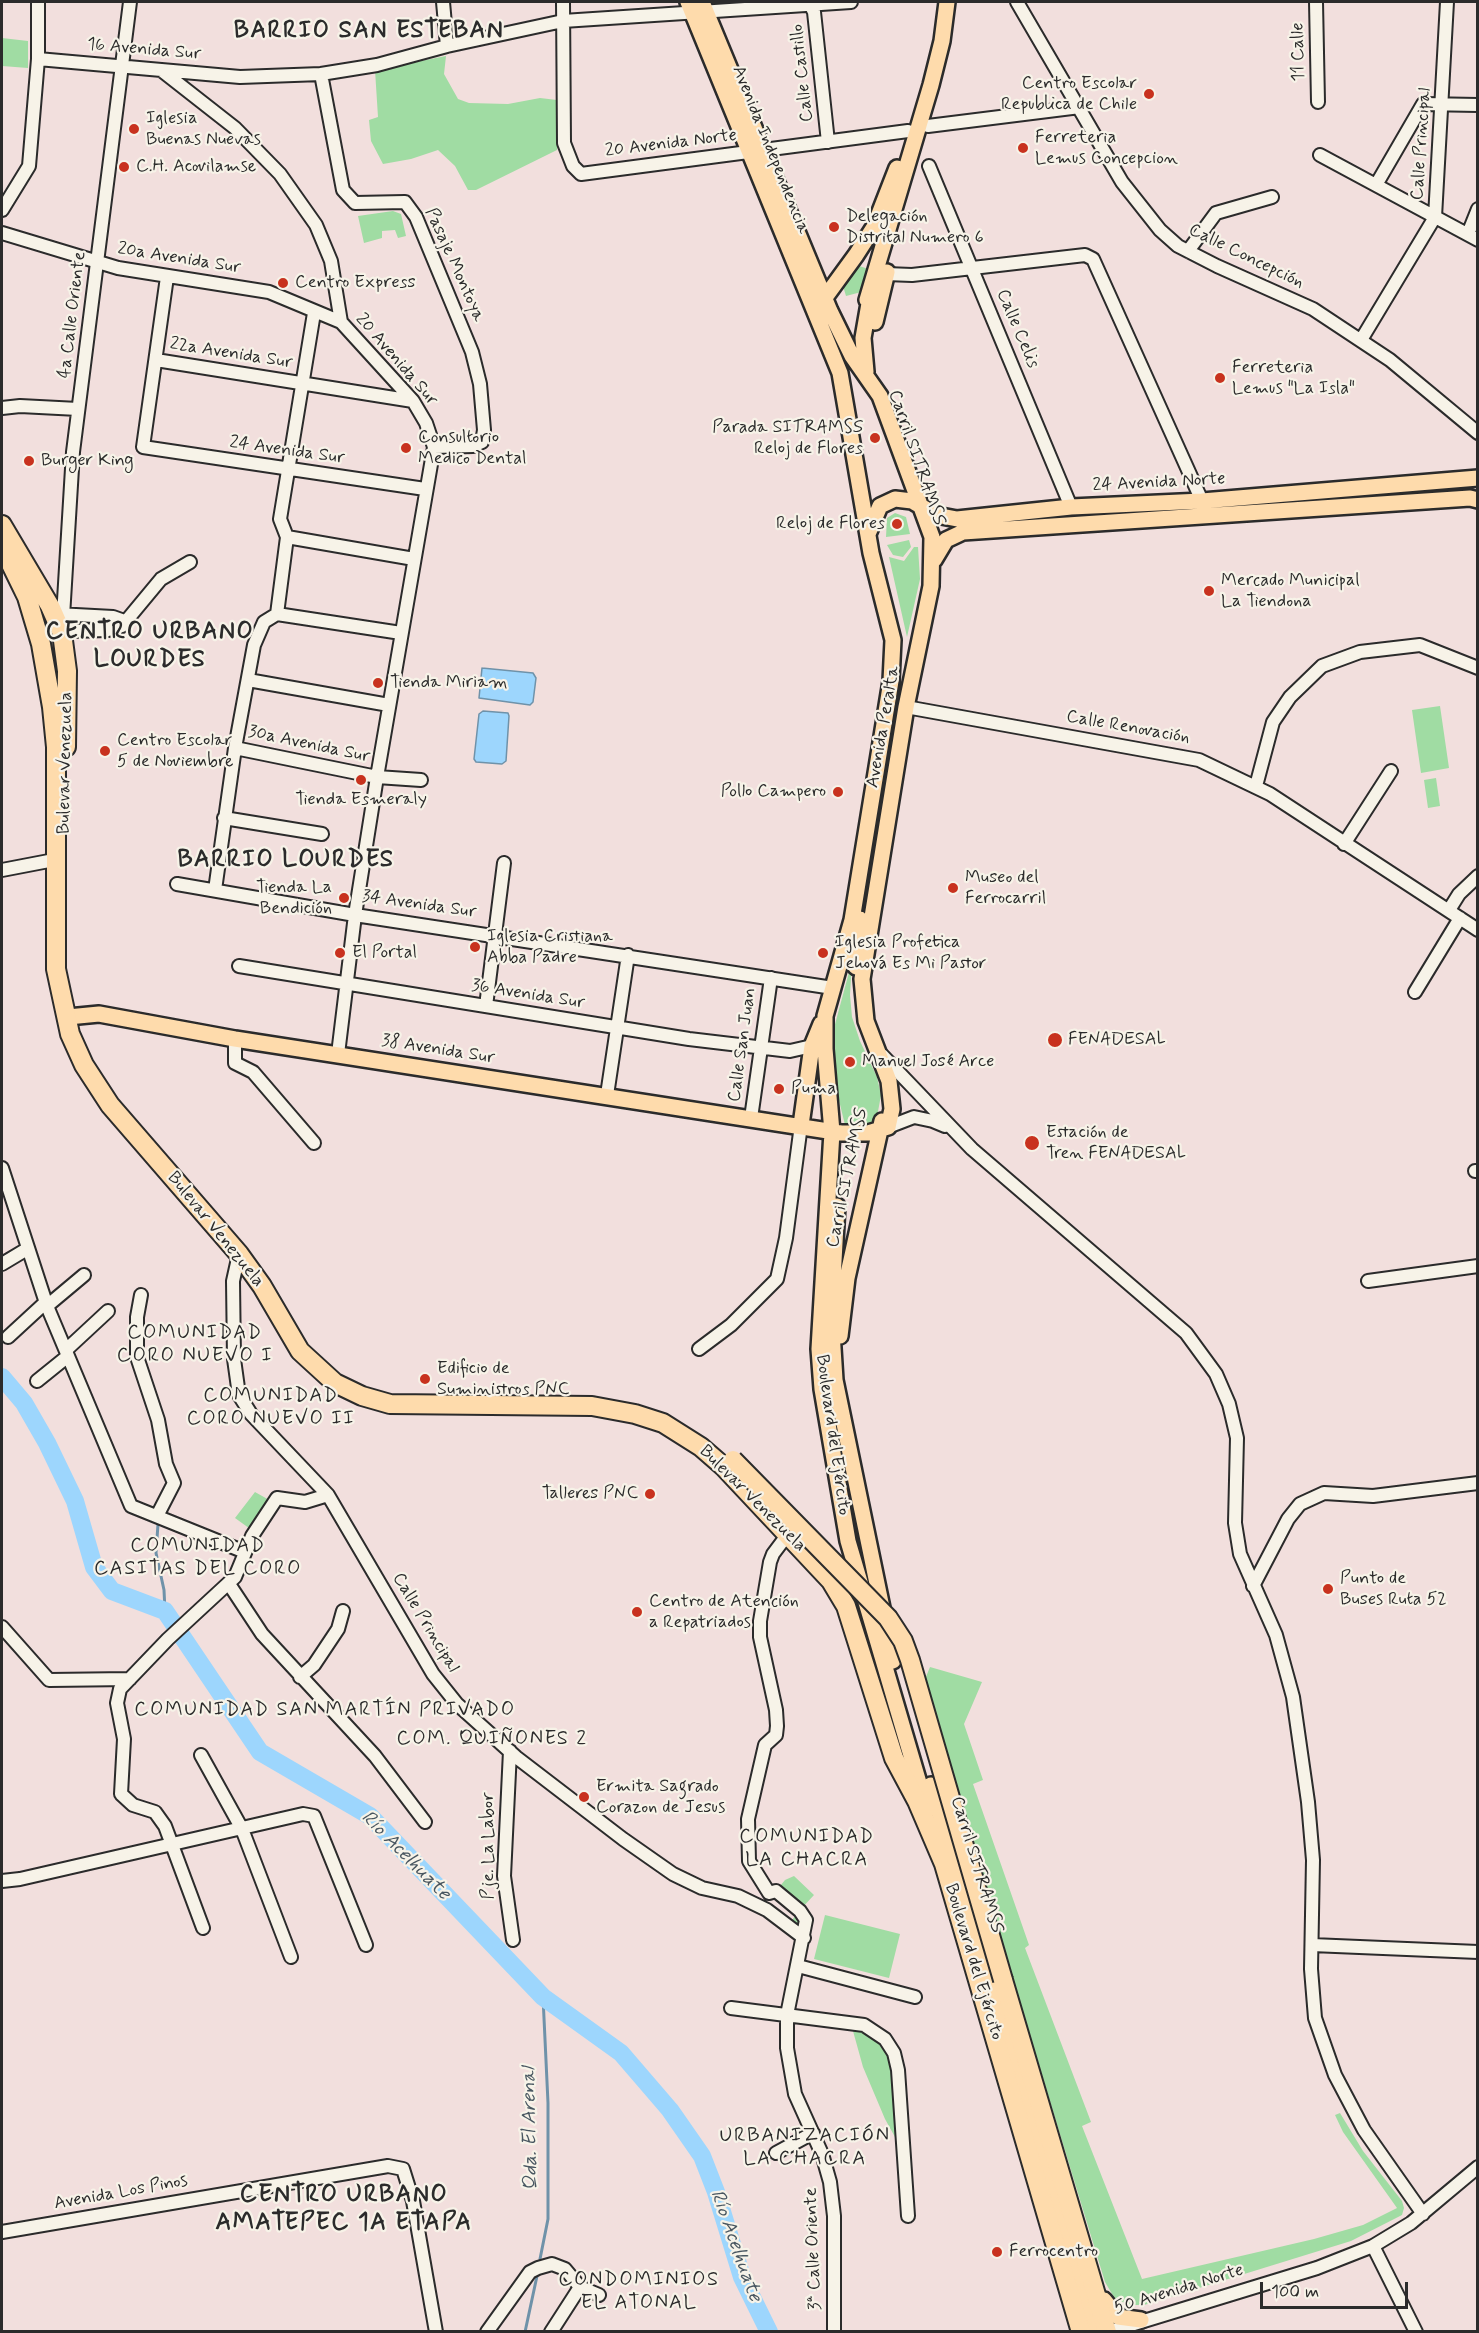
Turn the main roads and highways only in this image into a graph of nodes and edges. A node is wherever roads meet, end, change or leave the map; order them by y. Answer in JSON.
{"nodes":[{"id":1,"x":937,"y":2,"type":"edge"},
{"id":2,"x":947,"y":2,"type":"edge"},
{"id":3,"x":956,"y":2,"type":"edge"},
{"id":4,"x":697,"y":6,"type":"edge"},
{"id":5,"x":757,"y":151,"type":"junction"},
{"id":6,"x":871,"y":292,"type":"junction"},
{"id":7,"x":824,"y":297,"type":"junction"},
{"id":8,"x":816,"y":314,"type":"junction"},
{"id":9,"x":852,"y":356,"type":"junction"},
{"id":10,"x":867,"y":376,"type":"junction"},
{"id":11,"x":880,"y":396,"type":"junction"},
{"id":12,"x":1478,"y":478,"type":"edge"},
{"id":13,"x":1478,"y":500,"type":"edge"},
{"id":14,"x":916,"y":503,"type":"junction"},
{"id":15,"x":873,"y":517,"type":"junction"},
{"id":16,"x":2,"y":525,"type":"edge"},
{"id":17,"x":868,"y":534,"type":"junction"},
{"id":18,"x":2,"y":546,"type":"edge"},
{"id":19,"x":933,"y":563,"type":"junction"},
{"id":20,"x":36,"y":629,"type":"junction"},
{"id":21,"x":62,"y":633,"type":"junction"},
{"id":22,"x":902,"y":707,"type":"junction"},
{"id":23,"x":858,"y":928,"type":"junction"},
{"id":24,"x":60,"y":991,"type":"junction"},
{"id":25,"x":825,"y":1016,"type":"junction"},
{"id":26,"x":71,"y":1017,"type":"junction"},
{"id":27,"x":73,"y":1044,"type":"junction"},
{"id":28,"x":801,"y":1125,"type":"junction"},
{"id":29,"x":884,"y":1129,"type":"junction"},
{"id":30,"x":837,"y":1132,"type":"junction"},
{"id":31,"x":839,"y":1404,"type":"junction"},
{"id":32,"x":733,"y":1460,"type":"joint"},
{"id":33,"x":944,"y":1864,"type":"junction"},
{"id":34,"x":1099,"y":2291,"type":"junction"},
{"id":35,"x":1070,"y":2295,"type":"junction"},
{"id":36,"x":1081,"y":2331,"type":"edge"},
{"id":37,"x":1111,"y":2331,"type":"edge"}],
"edges":[{"from":1,"to":7,"type":"main road"},
{"from":2,"to":6,"type":"main road","name":"Carril SITRAMSS"},
{"from":3,"to":11,"type":"main road"},
{"from":4,"to":5,"type":"main road","name":"Avenida Independencia"},
{"from":5,"to":7,"type":"main road","name":"Avenida Independencia"},
{"from":5,"to":8,"type":"main road","name":"Avenida Independencia"},
{"from":6,"to":9,"type":"main road","name":"Carril SITRAMSS"},
{"from":6,"to":10,"type":"main road","name":"Carril SITRAMSS"},
{"from":7,"to":8,"type":"main road"},
{"from":7,"to":9,"type":"main road","name":"Avenida Peralta"},
{"from":8,"to":17,"type":"main road","name":"Avenida Peralta"},
{"from":9,"to":10,"type":"main road","name":"Avenida Peralta"},
{"from":9,"to":15,"type":"main road","name":"Carril SITRAMSS"},
{"from":10,"to":11,"type":"main road","name":"Avenida Peralta"},
{"from":10,"to":14,"type":"main road","name":"Carril SITRAMSS"},
{"from":11,"to":14,"type":"main road","name":"Avenida Peralta"},
{"from":12,"to":14,"type":"main road","name":"24 Avenida Norte"},
{"from":13,"to":19,"type":"main road","name":"24 Avenida Norte"},
{"from":14,"to":15,"type":"main road"},
{"from":14,"to":19,"type":"main road","name":"Avenida Peralta"},
{"from":14,"to":22,"type":"main road","name":"Carril SITRAMSS"},
{"from":15,"to":17,"type":"main road"},
{"from":15,"to":22,"type":"main road","name":"Carril SITRAMSS"},
{"from":16,"to":21,"type":"highway","name":"Bulevar Venezuela"},
{"from":17,"to":25,"type":"main road","name":"Avenida Peralta"},
{"from":18,"to":20,"type":"highway","name":"Bulevar Venezuela"},
{"from":19,"to":22,"type":"main road","name":"Avenida Peralta"},
{"from":20,"to":21,"type":"highway"},
{"from":20,"to":24,"type":"highway","name":"Bulevar Venezuela"},
{"from":21,"to":26,"type":"highway","name":"Bulevar Venezuela"},
{"from":22,"to":23,"type":"main road","name":"Carril SITRAMSS"},
{"from":22,"to":29,"type":"main road","name":"Avenida Peralta"},
{"from":23,"to":29,"type":"main road","name":"Carril SITRAMSS"},
{"from":23,"to":30,"type":"main road","name":"Carril SITRAMSS"},
{"from":24,"to":26,"type":"highway"},
{"from":24,"to":27,"type":"highway","name":"Bulevar Venezuela"},
{"from":25,"to":28,"type":"main road","name":"Avenida Peralta"},
{"from":25,"to":30,"type":"main road","name":"Avenida Peralta"},
{"from":26,"to":27,"type":"highway"},
{"from":26,"to":28,"type":"main road","name":"38 Avenida Sur"},
{"from":26,"to":32,"type":"highway","name":"Bulevar Venezuela"},
{"from":27,"to":33,"type":"highway","name":"Bulevar Venezuela"},
{"from":28,"to":30,"type":"main road"},
{"from":29,"to":30,"type":"main road"},
{"from":29,"to":31,"type":"main road","name":"Carril SITRAMSS"},
{"from":30,"to":31,"type":"main road","name":"Carril SITRAMSS"},
{"from":30,"to":33,"type":"main road","name":"Boulevard del Ejército"},
{"from":31,"to":37,"type":"main road","name":"Carril SITRAMSS"},
{"from":32,"to":34,"type":"highway","name":"Boulevard del Ejército","bridge":true},
{"from":33,"to":35,"type":"highway","name":"Boulevard del Ejército"},
{"from":34,"to":35,"type":"highway"},
{"from":34,"to":37,"type":"highway","name":"Boulevard del Ejército"},
{"from":34,"to":37,"type":"main road"},
{"from":35,"to":36,"type":"highway","name":"Boulevard del Ejército"}]}
